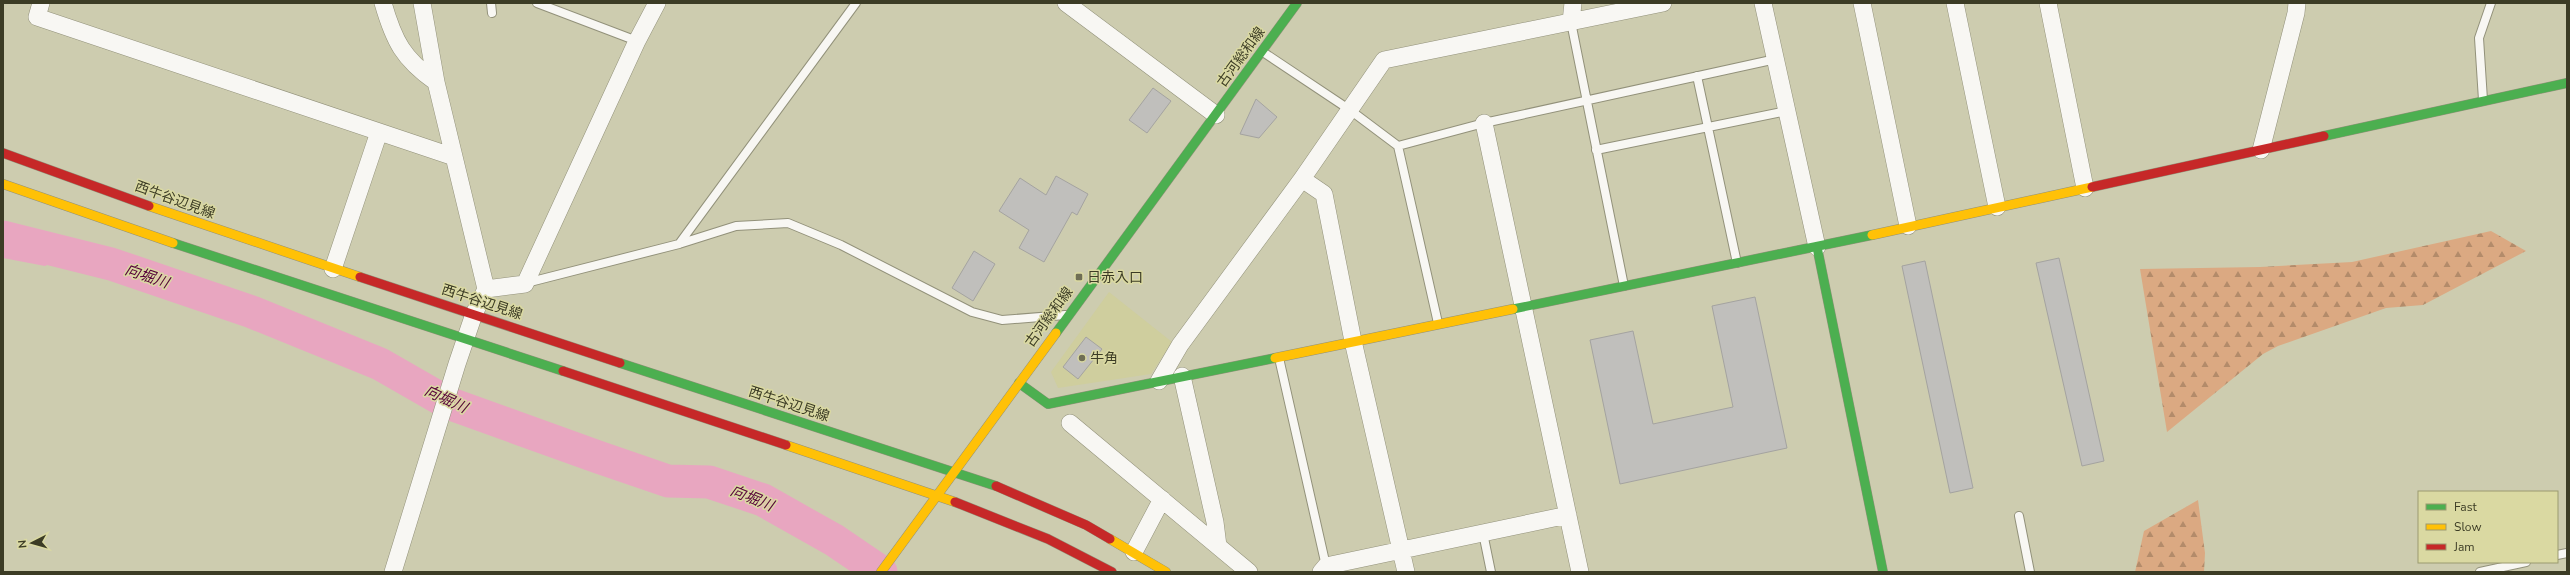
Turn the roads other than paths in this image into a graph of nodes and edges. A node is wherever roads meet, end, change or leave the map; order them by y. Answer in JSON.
{"nodes":[{"id":1,"x":41,"y":3,"type":"edge"},
{"id":2,"x":383,"y":3,"type":"edge"},
{"id":3,"x":422,"y":3,"type":"edge"},
{"id":4,"x":491,"y":3,"type":"edge"},
{"id":5,"x":537,"y":3,"type":"edge"},
{"id":6,"x":657,"y":3,"type":"edge"},
{"id":7,"x":856,"y":3,"type":"edge"},
{"id":8,"x":1066,"y":3,"type":"edge"},
{"id":9,"x":1297,"y":3,"type":"edge"},
{"id":10,"x":1573,"y":3,"type":"edge"},
{"id":11,"x":1663,"y":3,"type":"edge"},
{"id":12,"x":1763,"y":3,"type":"edge"},
{"id":13,"x":1862,"y":3,"type":"edge"},
{"id":14,"x":1954,"y":3,"type":"edge"},
{"id":15,"x":2048,"y":3,"type":"edge"},
{"id":16,"x":2297,"y":3,"type":"edge"},
{"id":17,"x":2491,"y":3,"type":"edge"},
{"id":18,"x":492,"y":13,"type":"dead end"},
{"id":19,"x":1571,"y":22,"type":"junction"},
{"id":20,"x":637,"y":41,"type":"junction"},
{"id":21,"x":1262,"y":52,"type":"junction"},
{"id":22,"x":1776,"y":59,"type":"junction"},
{"id":23,"x":1697,"y":76,"type":"junction"},
{"id":24,"x":436,"y":82,"type":"junction"},
{"id":25,"x":2567,"y":83,"type":"edge"},
{"id":26,"x":1586,"y":101,"type":"junction"},
{"id":27,"x":2483,"y":101,"type":"junction"},
{"id":28,"x":1350,"y":110,"type":"junction"},
{"id":29,"x":1787,"y":111,"type":"junction"},
{"id":30,"x":1216,"y":116,"type":"junction"},
{"id":31,"x":1484,"y":123,"type":"junction"},
{"id":32,"x":1708,"y":128,"type":"junction"},
{"id":33,"x":379,"y":132,"type":"junction"},
{"id":34,"x":1398,"y":146,"type":"junction"},
{"id":35,"x":1596,"y":150,"type":"junction"},
{"id":36,"x":2261,"y":150,"type":"junction"},
{"id":37,"x":3,"y":153,"type":"edge"},
{"id":38,"x":454,"y":157,"type":"junction"},
{"id":39,"x":1302,"y":179,"type":"junction"},
{"id":40,"x":3,"y":184,"type":"edge"},
{"id":41,"x":2085,"y":188,"type":"junction"},
{"id":42,"x":1997,"y":207,"type":"junction"},
{"id":43,"x":1908,"y":226,"type":"junction"},
{"id":44,"x":679,"y":244,"type":"junction"},
{"id":45,"x":1817,"y":247,"type":"junction"},
{"id":46,"x":1737,"y":264,"type":"junction"},
{"id":47,"x":333,"y":269,"type":"junction"},
{"id":48,"x":525,"y":284,"type":"junction"},
{"id":49,"x":1624,"y":287,"type":"junction"},
{"id":50,"x":486,"y":289,"type":"junction"},
{"id":51,"x":1523,"y":306,"type":"junction"},
{"id":52,"x":474,"y":314,"type":"junction"},
{"id":53,"x":1068,"y":315,"type":"junction"},
{"id":54,"x":1438,"y":324,"type":"junction"},
{"id":55,"x":465,"y":339,"type":"junction"},
{"id":56,"x":1353,"y":341,"type":"junction"},
{"id":57,"x":1279,"y":356,"type":"junction"},
{"id":58,"x":1182,"y":376,"type":"junction"},
{"id":59,"x":1159,"y":381,"type":"junction"},
{"id":60,"x":1019,"y":383,"type":"junction"},
{"id":61,"x":1070,"y":423,"type":"dead end"},
{"id":62,"x":954,"y":472,"type":"junction"},
{"id":63,"x":937,"y":495,"type":"junction"},
{"id":64,"x":1162,"y":498,"type":"junction"},
{"id":65,"x":1568,"y":515,"type":"junction"},
{"id":66,"x":2019,"y":516,"type":"dead end"},
{"id":67,"x":1483,"y":533,"type":"junction"},
{"id":68,"x":1218,"y":546,"type":"junction"},
{"id":69,"x":1401,"y":549,"type":"junction"},
{"id":70,"x":1134,"y":552,"type":"junction"},
{"id":71,"x":2521,"y":563,"type":"edge"},
{"id":72,"x":1323,"y":569,"type":"edge"},
{"id":73,"x":393,"y":572,"type":"edge"},
{"id":74,"x":881,"y":572,"type":"edge"},
{"id":75,"x":1112,"y":572,"type":"edge"},
{"id":76,"x":1166,"y":572,"type":"edge"},
{"id":77,"x":1248,"y":572,"type":"edge"},
{"id":78,"x":1406,"y":572,"type":"edge"},
{"id":79,"x":1492,"y":572,"type":"edge"},
{"id":80,"x":1580,"y":572,"type":"edge"},
{"id":81,"x":1883,"y":572,"type":"edge"},
{"id":82,"x":2030,"y":572,"type":"edge"},
{"id":83,"x":2480,"y":572,"type":"edge"}],
"edges":[{"from":1,"to":33,"type":"street"},
{"from":2,"to":24,"type":"street"},
{"from":3,"to":24,"type":"street"},
{"from":4,"to":18,"type":"lane"},
{"from":5,"to":20,"type":"lane"},
{"from":6,"to":20,"type":"street"},
{"from":7,"to":44,"type":"lane"},
{"from":8,"to":30,"type":"street"},
{"from":9,"to":21,"type":"street","name":"古河総和線"},
{"from":10,"to":19,"type":"street"},
{"from":11,"to":19,"type":"street"},
{"from":12,"to":22,"type":"street"},
{"from":13,"to":43,"type":"street"},
{"from":14,"to":42,"type":"street"},
{"from":15,"to":41,"type":"street"},
{"from":16,"to":36,"type":"street"},
{"from":17,"to":27,"type":"lane"},
{"from":19,"to":26,"type":"lane"},
{"from":19,"to":28,"type":"street"},
{"from":20,"to":48,"type":"street"},
{"from":21,"to":28,"type":"lane"},
{"from":21,"to":30,"type":"street","name":"古河総和線"},
{"from":22,"to":23,"type":"lane"},
{"from":22,"to":29,"type":"street"},
{"from":23,"to":26,"type":"lane"},
{"from":23,"to":32,"type":"lane"},
{"from":24,"to":38,"type":"street"},
{"from":25,"to":27,"type":"street"},
{"from":26,"to":31,"type":"lane"},
{"from":26,"to":35,"type":"lane"},
{"from":27,"to":36,"type":"street"},
{"from":28,"to":34,"type":"lane"},
{"from":28,"to":39,"type":"street"},
{"from":29,"to":32,"type":"lane"},
{"from":29,"to":45,"type":"street"},
{"from":30,"to":53,"type":"street","name":"古河総和線"},
{"from":31,"to":34,"type":"lane"},
{"from":31,"to":51,"type":"street"},
{"from":32,"to":35,"type":"lane"},
{"from":32,"to":46,"type":"lane"},
{"from":33,"to":38,"type":"street"},
{"from":33,"to":47,"type":"street"},
{"from":34,"to":54,"type":"lane"},
{"from":35,"to":49,"type":"lane"},
{"from":36,"to":41,"type":"street"},
{"from":37,"to":47,"type":"street","name":"西牛谷辺見線"},
{"from":38,"to":50,"type":"street"},
{"from":39,"to":56,"type":"street"},
{"from":39,"to":59,"type":"street"},
{"from":40,"to":55,"type":"street"},
{"from":41,"to":42,"type":"street"},
{"from":42,"to":43,"type":"street"},
{"from":43,"to":45,"type":"street"},
{"from":44,"to":48,"type":"lane"},
{"from":44,"to":53,"type":"lane"},
{"from":45,"to":46,"type":"street"},
{"from":45,"to":81,"type":"street"},
{"from":46,"to":49,"type":"street"},
{"from":47,"to":52,"type":"street","name":"西牛谷辺見線"},
{"from":48,"to":50,"type":"street"},
{"from":49,"to":51,"type":"street"},
{"from":50,"to":52,"type":"street"},
{"from":51,"to":54,"type":"street"},
{"from":51,"to":65,"type":"street"},
{"from":52,"to":55,"type":"street"},
{"from":52,"to":62,"type":"street","name":"西牛谷辺見線"},
{"from":53,"to":60,"type":"street","name":"古河総和線"},
{"from":54,"to":56,"type":"street"},
{"from":55,"to":63,"type":"street"},
{"from":55,"to":73,"type":"street"},
{"from":56,"to":57,"type":"street"},
{"from":56,"to":69,"type":"street"},
{"from":57,"to":58,"type":"street"},
{"from":57,"to":72,"type":"lane"},
{"from":58,"to":59,"type":"street"},
{"from":58,"to":68,"type":"street"},
{"from":59,"to":60,"type":"street"},
{"from":60,"to":62,"type":"street","name":"古河総和線"},
{"from":61,"to":64,"type":"street"},
{"from":62,"to":63,"type":"street","name":"古河総和線"},
{"from":62,"to":70,"type":"street","name":"西牛谷辺見線"},
{"from":63,"to":74,"type":"street","name":"古河総和線"},
{"from":63,"to":75,"type":"street"},
{"from":64,"to":68,"type":"street"},
{"from":64,"to":70,"type":"street"},
{"from":65,"to":67,"type":"street"},
{"from":65,"to":80,"type":"street"},
{"from":66,"to":82,"type":"lane"},
{"from":67,"to":69,"type":"street"},
{"from":67,"to":79,"type":"lane"},
{"from":68,"to":77,"type":"street"},
{"from":69,"to":72,"type":"street"},
{"from":69,"to":78,"type":"street"},
{"from":70,"to":76,"type":"street","name":"西牛谷辺見線"},
{"from":71,"to":83,"type":"lane"}]}
